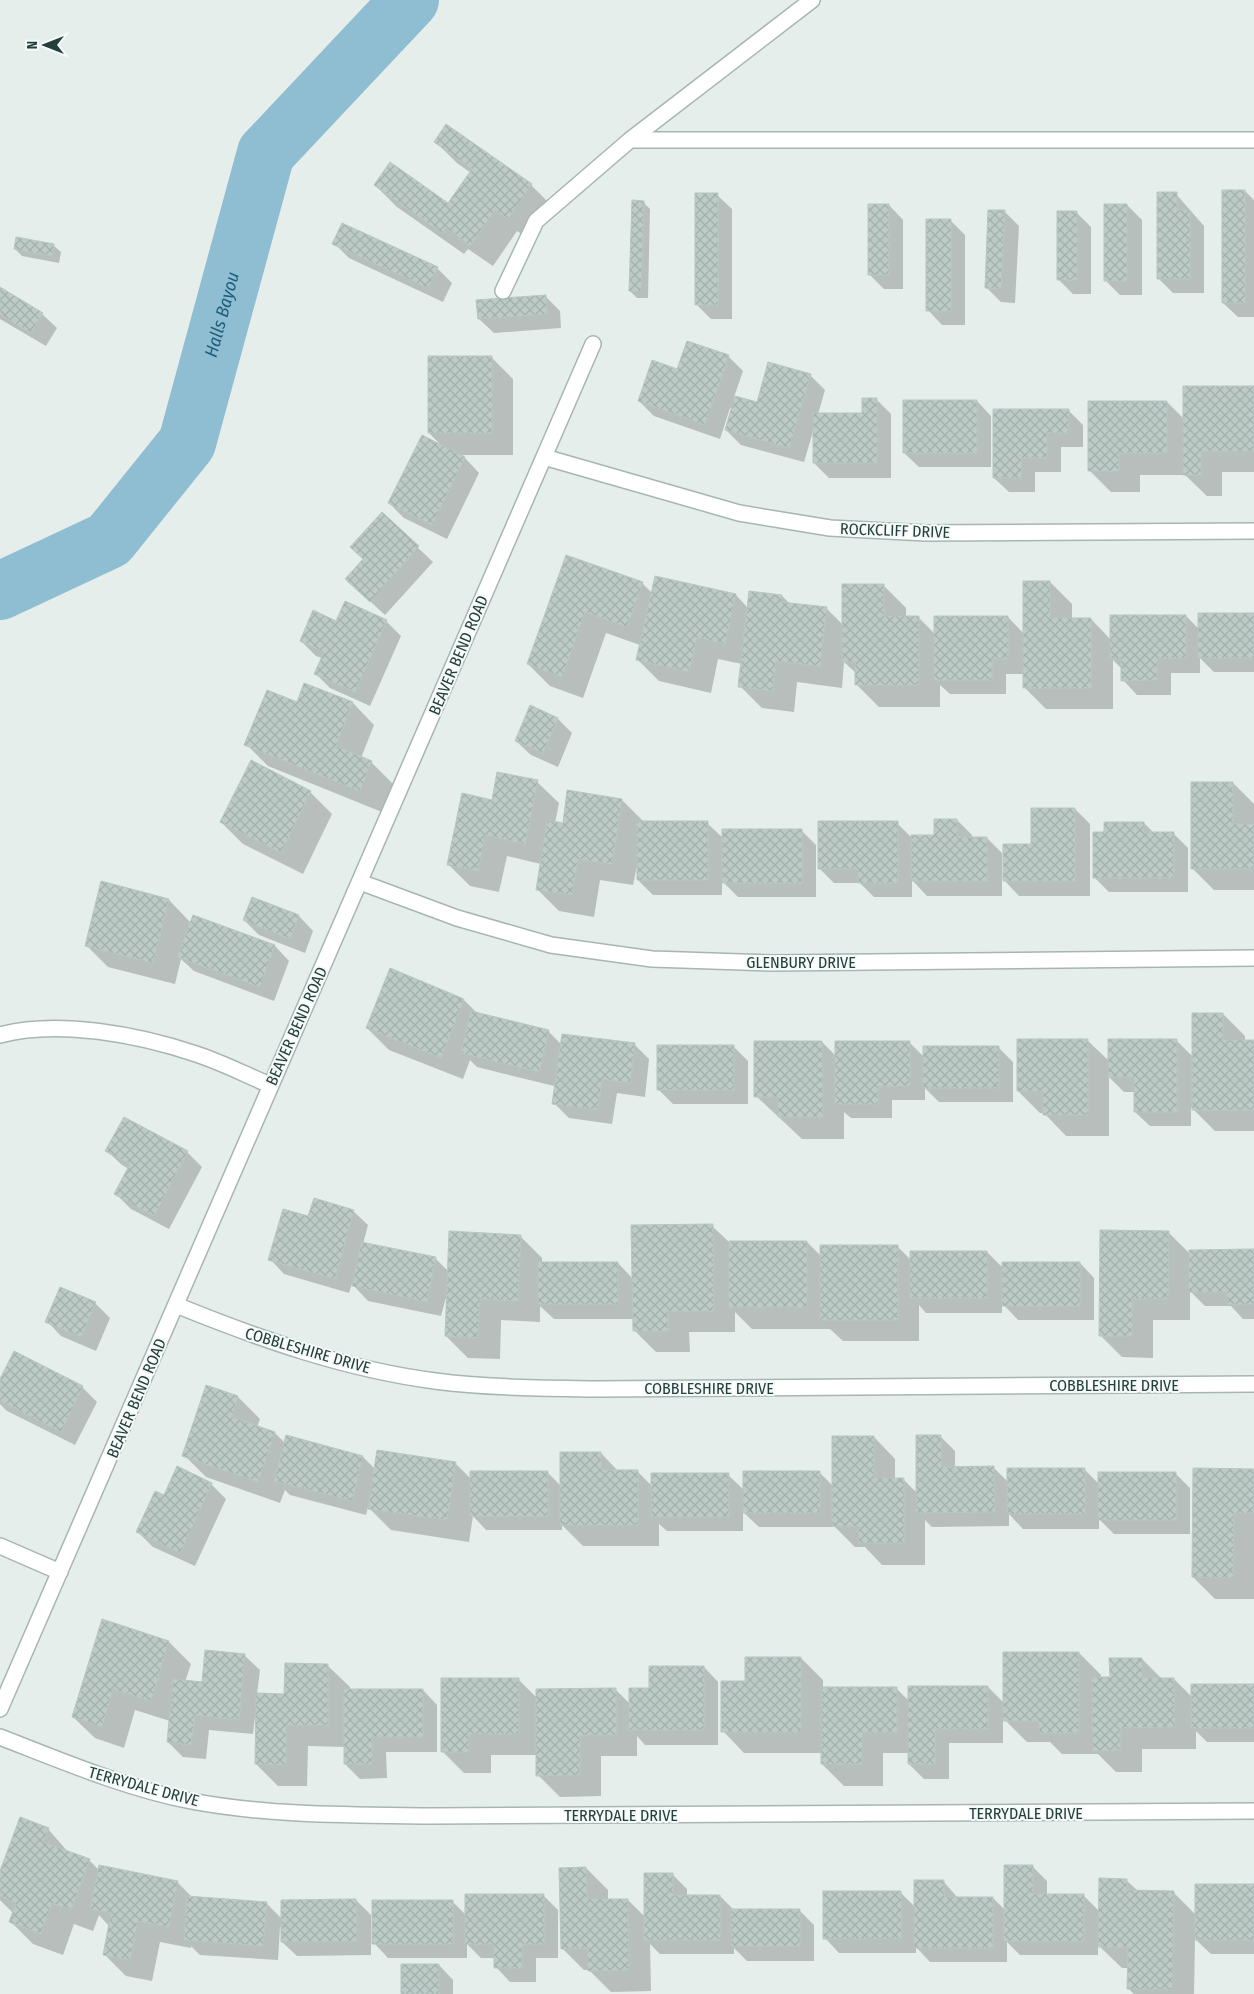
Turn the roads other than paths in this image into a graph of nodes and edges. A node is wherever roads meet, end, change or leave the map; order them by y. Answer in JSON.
{"nodes":[{"id":1,"x":812,"y":0,"type":"edge"},
{"id":2,"x":630,"y":140,"type":"junction"},
{"id":3,"x":1254,"y":140,"type":"edge"},
{"id":4,"x":503,"y":291,"type":"dead end"},
{"id":5,"x":593,"y":344,"type":"dead end"},
{"id":6,"x":544,"y":457,"type":"junction"},
{"id":7,"x":1254,"y":532,"type":"edge"},
{"id":8,"x":360,"y":882,"type":"junction"},
{"id":9,"x":1254,"y":958,"type":"edge"},
{"id":10,"x":0,"y":1034,"type":"edge"},
{"id":11,"x":270,"y":1085,"type":"junction"},
{"id":12,"x":176,"y":1305,"type":"junction"},
{"id":13,"x":1254,"y":1384,"type":"edge"},
{"id":14,"x":0,"y":1546,"type":"edge"},
{"id":15,"x":60,"y":1572,"type":"junction"},
{"id":16,"x":0,"y":1709,"type":"edge"},
{"id":17,"x":0,"y":1737,"type":"edge"},
{"id":18,"x":1254,"y":1812,"type":"edge"}],
"edges":[{"from":1,"to":2,"type":"street"},
{"from":2,"to":3,"type":"street"},
{"from":2,"to":4,"type":"street"},
{"from":5,"to":6,"type":"street","name":"BEAVER BEND ROAD"},
{"from":6,"to":7,"type":"street","name":"ROCKCLIFF DRIVE"},
{"from":6,"to":8,"type":"street","name":"BEAVER BEND ROAD"},
{"from":8,"to":9,"type":"street","name":"GLENBURY DRIVE"},
{"from":8,"to":11,"type":"street","name":"BEAVER BEND ROAD"},
{"from":10,"to":11,"type":"street"},
{"from":11,"to":12,"type":"street","name":"BEAVER BEND ROAD"},
{"from":12,"to":13,"type":"street","name":"COBBLESHIRE DRIVE"},
{"from":12,"to":15,"type":"street","name":"BEAVER BEND ROAD"},
{"from":14,"to":15,"type":"street"},
{"from":15,"to":16,"type":"street","name":"BEAVER BEND ROAD"},
{"from":17,"to":18,"type":"street","name":"TERRYDALE DRIVE"}]}
